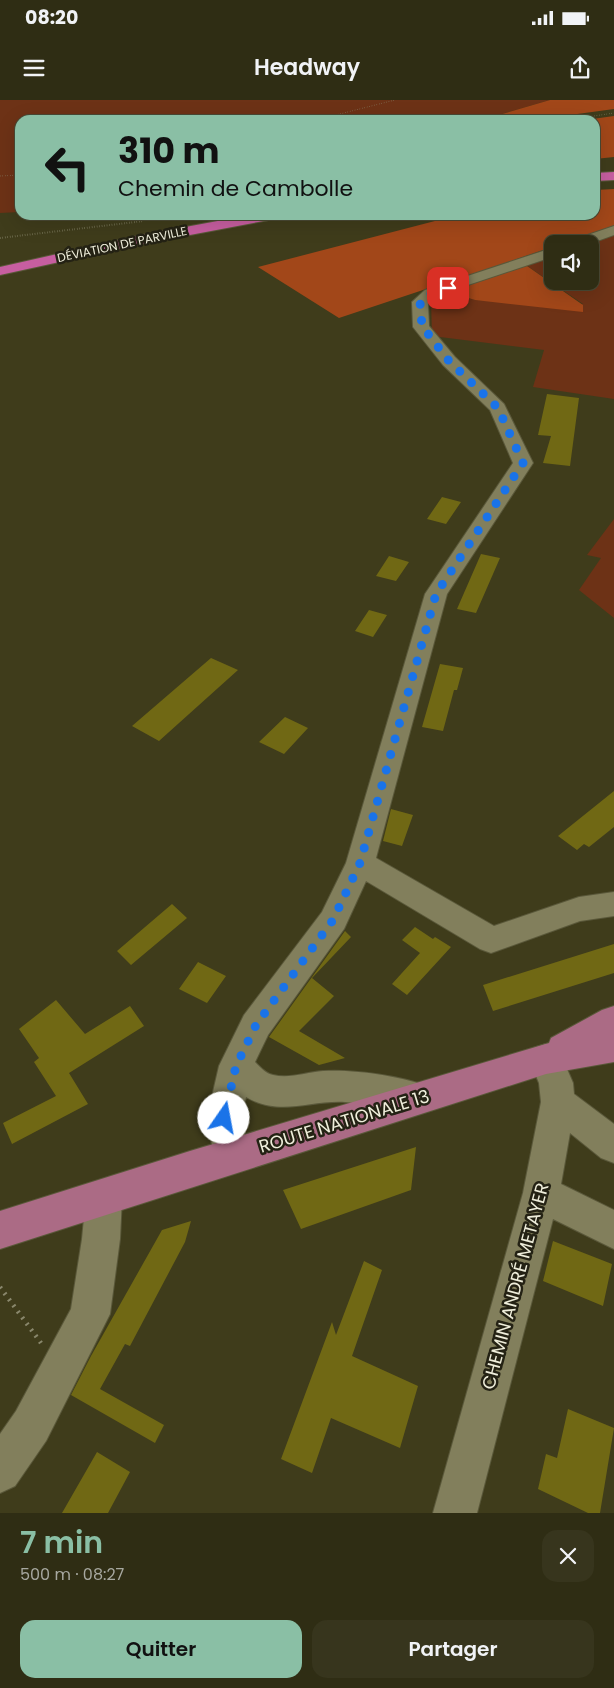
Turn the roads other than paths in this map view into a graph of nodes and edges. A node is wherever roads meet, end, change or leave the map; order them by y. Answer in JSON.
{"nodes":[{"id":1,"x":614,"y":170,"type":"edge"},
{"id":2,"x":600,"y":171,"type":"edge"},
{"id":3,"x":614,"y":176,"type":"edge"},
{"id":4,"x":600,"y":177,"type":"edge"},
{"id":5,"x":201,"y":220,"type":"edge"},
{"id":6,"x":245,"y":220,"type":"edge"},
{"id":7,"x":614,"y":230,"type":"edge"},
{"id":8,"x":599,"y":235,"type":"edge"},
{"id":9,"x":544,"y":255,"type":"edge"},
{"id":10,"x":0,"y":262,"type":"edge"},
{"id":11,"x":0,"y":271,"type":"edge"},
{"id":12,"x":360,"y":863,"type":"junction"},
{"id":13,"x":614,"y":904,"type":"edge"},
{"id":14,"x":614,"y":1020,"type":"edge"},
{"id":15,"x":614,"y":1047,"type":"edge"},
{"id":16,"x":546,"y":1058,"type":"junction"},
{"id":17,"x":236,"y":1066,"type":"junction"},
{"id":18,"x":418,"y":1098,"type":"junction"},
{"id":19,"x":558,"y":1102,"type":"junction"},
{"id":20,"x":614,"y":1146,"type":"edge"},
{"id":21,"x":232,"y":1156,"type":"junction"},
{"id":22,"x":542,"y":1194,"type":"junction"},
{"id":23,"x":104,"y":1197,"type":"junction"},
{"id":24,"x":0,"y":1230,"type":"edge"},
{"id":25,"x":614,"y":1230,"type":"edge"},
{"id":26,"x":0,"y":1471,"type":"edge"},
{"id":27,"x":455,"y":1513,"type":"edge"}],
"edges":[{"from":1,"to":2,"type":"highway"},
{"from":3,"to":4,"type":"highway"},
{"from":5,"to":10,"type":"highway","name":"DÉVIATION DE PARVILLE"},
{"from":6,"to":11,"type":"highway","name":"DÉVIATION DE PARVILLE"},
{"from":7,"to":8,"type":"street"},
{"from":9,"to":12,"type":"street"},
{"from":12,"to":13,"type":"street"},
{"from":12,"to":17,"type":"street"},
{"from":14,"to":16,"type":"main road","name":"ROUTE NATIONALE 13"},
{"from":15,"to":16,"type":"main road","name":"ROUTE NATIONALE 13"},
{"from":16,"to":18,"type":"main road","name":"ROUTE NATIONALE 13"},
{"from":16,"to":19,"type":"street","name":"CHEMIN ANDRÉ METAYER"},
{"from":17,"to":18,"type":"street"},
{"from":17,"to":21,"type":"street"},
{"from":18,"to":21,"type":"main road","name":"ROUTE NATIONALE 13"},
{"from":19,"to":20,"type":"street"},
{"from":19,"to":22,"type":"street","name":"CHEMIN ANDRÉ METAYER"},
{"from":21,"to":23,"type":"main road","name":"ROUTE NATIONALE 13"},
{"from":22,"to":25,"type":"street"},
{"from":22,"to":27,"type":"street","name":"CHEMIN ANDRÉ METAYER"},
{"from":23,"to":24,"type":"main road","name":"ROUTE NATIONALE 13"},
{"from":23,"to":26,"type":"street"}]}
